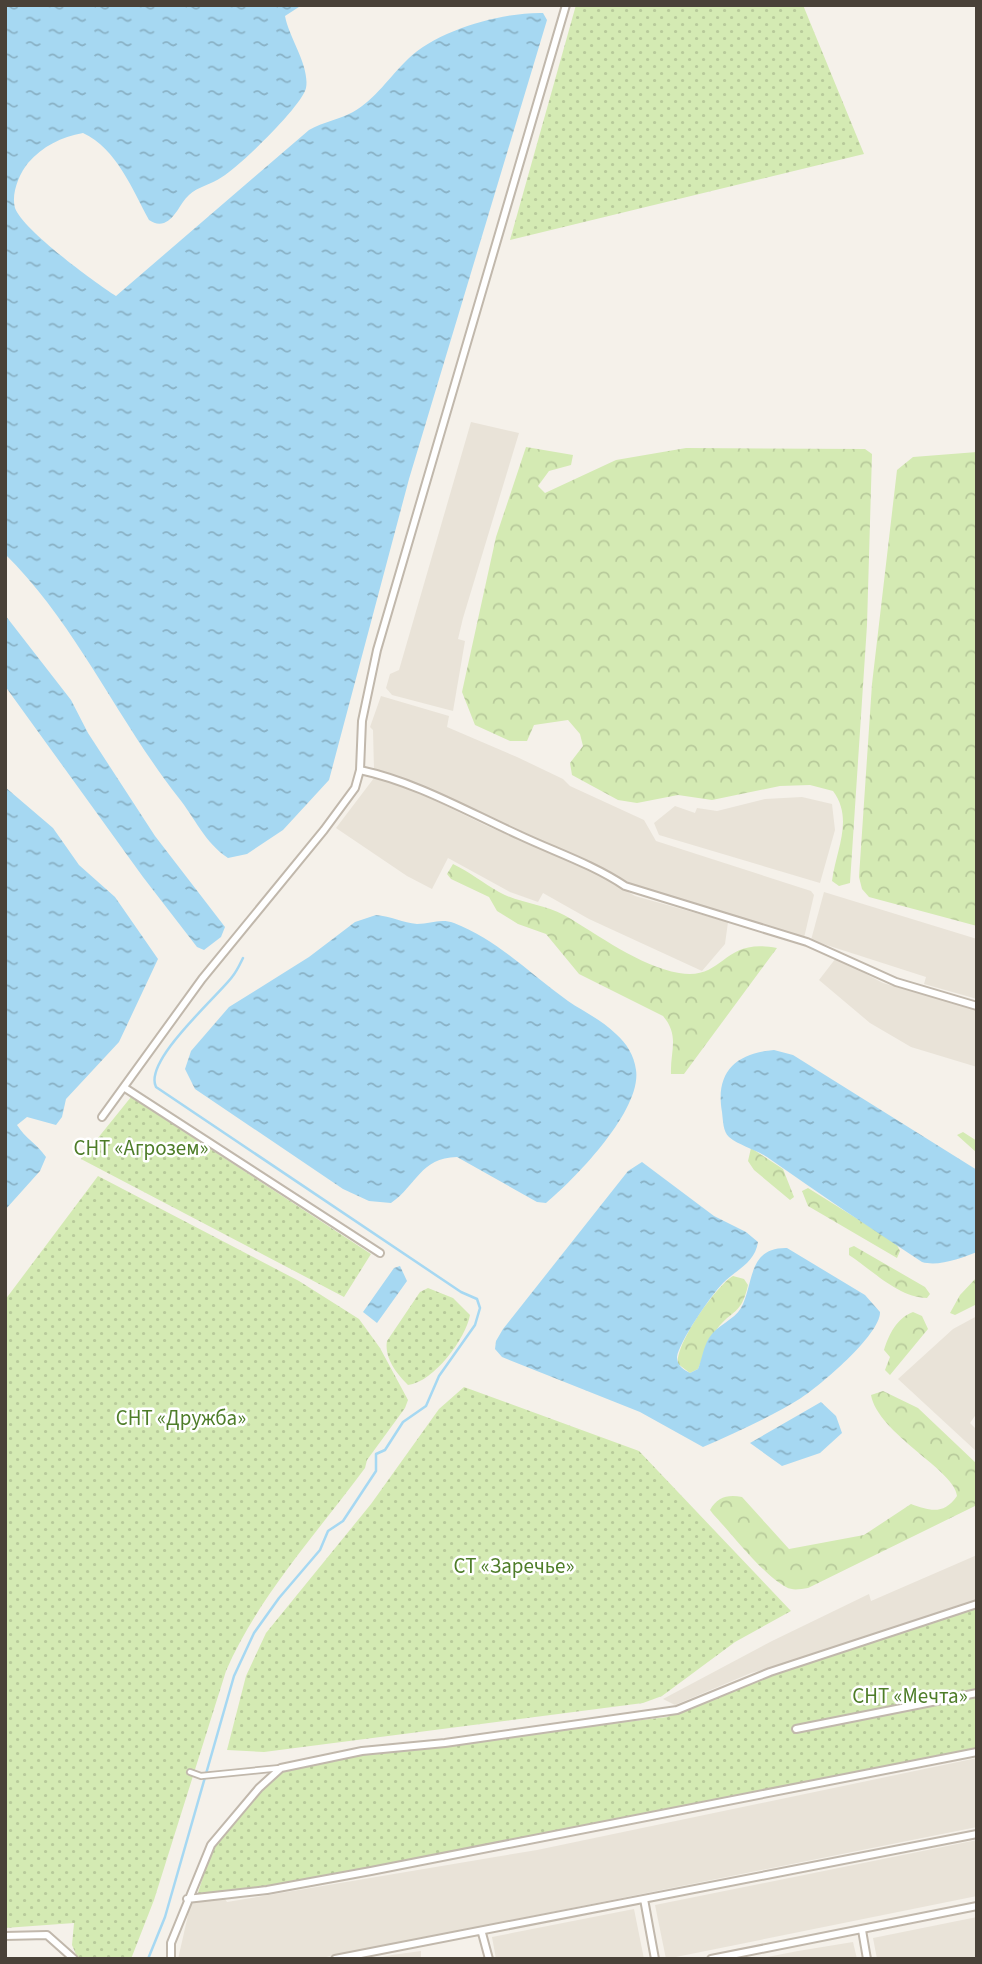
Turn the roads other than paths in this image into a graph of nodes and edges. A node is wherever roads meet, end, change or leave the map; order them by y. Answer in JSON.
{"nodes":[{"id":1,"x":566,"y":5,"type":"edge"},
{"id":2,"x":359,"y":770,"type":"junction"},
{"id":3,"x":977,"y":1006,"type":"edge"},
{"id":4,"x":125,"y":1088,"type":"junction"},
{"id":5,"x":102,"y":1117,"type":"dead end"},
{"id":6,"x":380,"y":1253,"type":"dead end"},
{"id":7,"x":977,"y":1604,"type":"edge"},
{"id":8,"x":977,"y":1693,"type":"edge"},
{"id":9,"x":796,"y":1729,"type":"dead end"},
{"id":10,"x":977,"y":1752,"type":"edge"},
{"id":11,"x":281,"y":1768,"type":"junction"},
{"id":12,"x":190,"y":1772,"type":"dead end"},
{"id":13,"x":977,"y":1834,"type":"edge"},
{"id":14,"x":187,"y":1899,"type":"junction"},
{"id":15,"x":644,"y":1899,"type":"junction"},
{"id":16,"x":977,"y":1906,"type":"edge"},
{"id":17,"x":862,"y":1930,"type":"junction"},
{"id":18,"x":482,"y":1933,"type":"junction"},
{"id":19,"x":5,"y":1936,"type":"edge"},
{"id":20,"x":735,"y":1956,"type":"edge"},
{"id":21,"x":74,"y":1959,"type":"edge"},
{"id":22,"x":171,"y":1959,"type":"edge"},
{"id":23,"x":335,"y":1959,"type":"edge"},
{"id":24,"x":489,"y":1959,"type":"edge"},
{"id":25,"x":655,"y":1959,"type":"edge"},
{"id":26,"x":710,"y":1959,"type":"edge"},
{"id":27,"x":867,"y":1959,"type":"edge"}],
"edges":[{"from":1,"to":2,"type":"street"},
{"from":2,"to":3,"type":"street"},
{"from":2,"to":4,"type":"street"},
{"from":4,"to":5,"type":"street"},
{"from":4,"to":6,"type":"street"},
{"from":7,"to":11,"type":"street"},
{"from":8,"to":9,"type":"street"},
{"from":10,"to":14,"type":"street"},
{"from":11,"to":12,"type":"street"},
{"from":11,"to":14,"type":"street"},
{"from":13,"to":15,"type":"street"},
{"from":14,"to":22,"type":"street"},
{"from":15,"to":18,"type":"street"},
{"from":15,"to":25,"type":"street"},
{"from":16,"to":17,"type":"street"},
{"from":17,"to":20,"type":"street"},
{"from":17,"to":27,"type":"street"},
{"from":18,"to":23,"type":"street"},
{"from":18,"to":24,"type":"street"},
{"from":19,"to":21,"type":"street"},
{"from":20,"to":26,"type":"street"}]}
